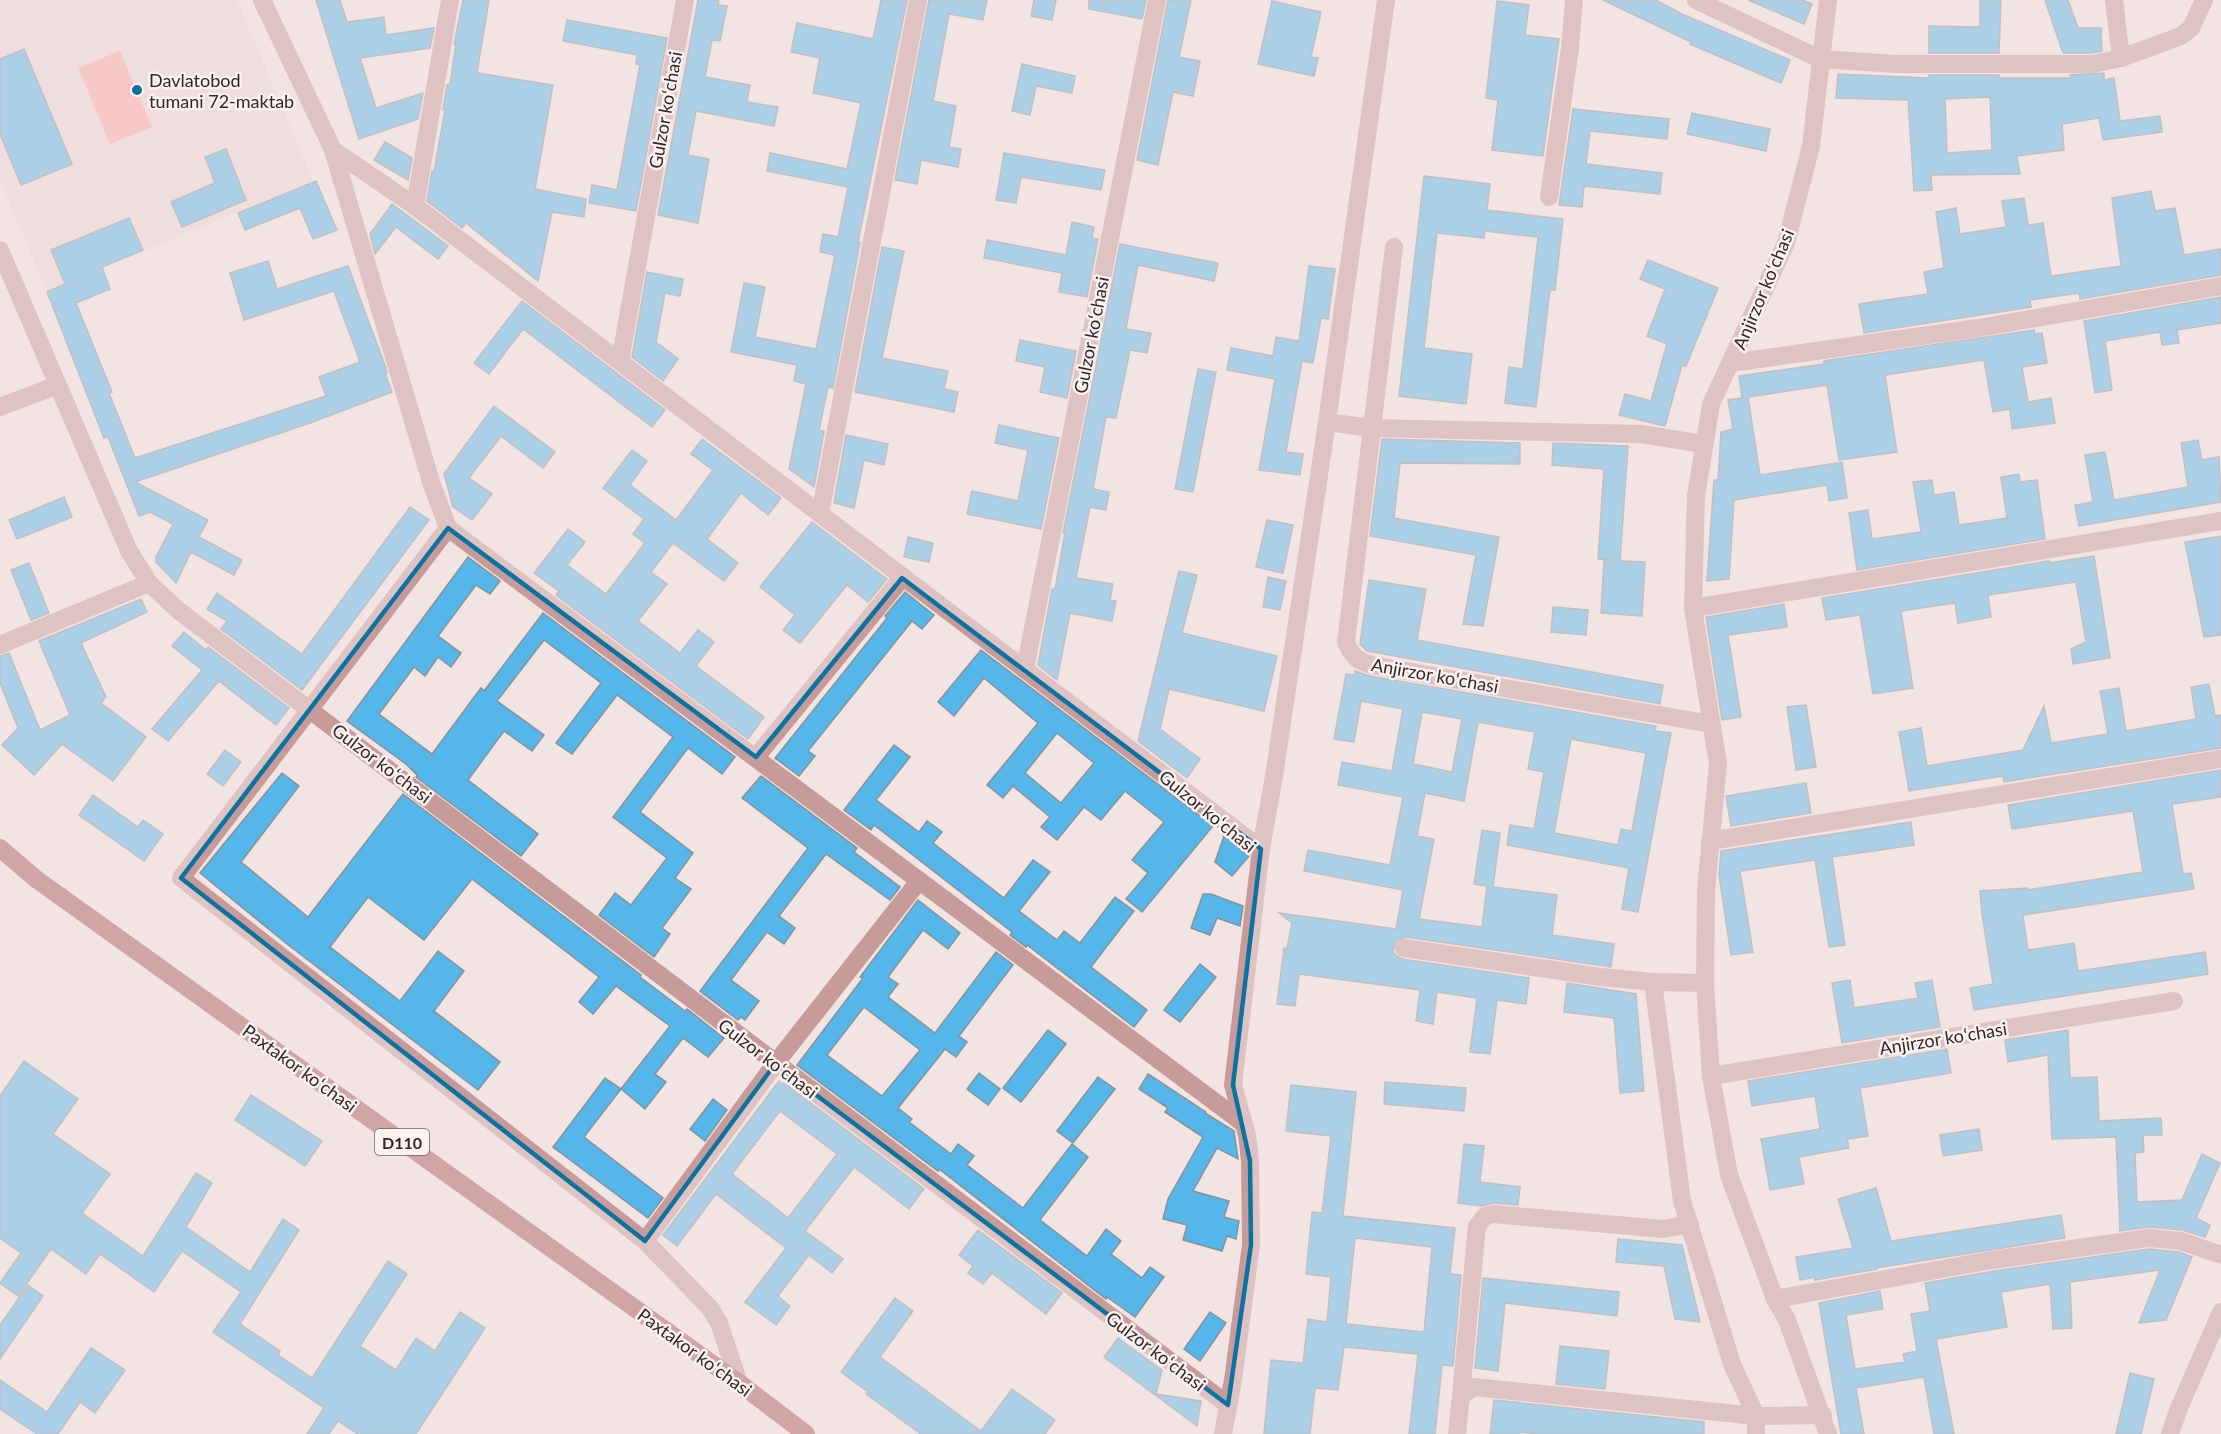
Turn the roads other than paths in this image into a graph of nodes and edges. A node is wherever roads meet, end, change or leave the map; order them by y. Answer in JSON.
{"nodes":[{"id":1,"x":262,"y":0,"type":"edge"},
{"id":2,"x":450,"y":0,"type":"edge"},
{"id":3,"x":685,"y":0,"type":"edge"},
{"id":4,"x":918,"y":0,"type":"edge"},
{"id":5,"x":1157,"y":0,"type":"edge"},
{"id":6,"x":1386,"y":0,"type":"edge"},
{"id":7,"x":1574,"y":0,"type":"edge"},
{"id":8,"x":1696,"y":0,"type":"edge"},
{"id":9,"x":1828,"y":0,"type":"edge"},
{"id":10,"x":2114,"y":0,"type":"edge"},
{"id":11,"x":2204,"y":0,"type":"edge"},
{"id":12,"x":2121,"y":58,"type":"junction"},
{"id":13,"x":1820,"y":59,"type":"junction"},
{"id":14,"x":333,"y":150,"type":"junction"},
{"id":15,"x":1549,"y":197,"type":"dead end"},
{"id":16,"x":415,"y":206,"type":"junction"},
{"id":17,"x":1394,"y":247,"type":"dead end"},
{"id":18,"x":0,"y":250,"type":"edge"},
{"id":19,"x":2221,"y":286,"type":"edge"},
{"id":20,"x":620,"y":361,"type":"junction"},
{"id":21,"x":1731,"y":363,"type":"junction"},
{"id":22,"x":58,"y":385,"type":"junction"},
{"id":23,"x":0,"y":407,"type":"edge"},
{"id":24,"x":1327,"y":422,"type":"junction"},
{"id":25,"x":1372,"y":428,"type":"junction"},
{"id":26,"x":1703,"y":444,"type":"junction"},
{"id":27,"x":820,"y":514,"type":"junction"},
{"id":28,"x":2221,"y":521,"type":"edge"},
{"id":29,"x":448,"y":528,"type":"junction"},
{"id":30,"x":902,"y":578,"type":"junction"},
{"id":31,"x":149,"y":583,"type":"junction"},
{"id":32,"x":1693,"y":608,"type":"junction"},
{"id":33,"x":0,"y":645,"type":"edge"},
{"id":34,"x":1025,"y":669,"type":"junction"},
{"id":35,"x":311,"y":709,"type":"junction"},
{"id":36,"x":1711,"y":724,"type":"junction"},
{"id":37,"x":756,"y":757,"type":"junction"},
{"id":38,"x":2221,"y":759,"type":"edge"},
{"id":39,"x":1710,"y":841,"type":"junction"},
{"id":40,"x":0,"y":848,"type":"edge"},
{"id":41,"x":1261,"y":849,"type":"junction"},
{"id":42,"x":919,"y":881,"type":"junction"},
{"id":43,"x":1404,"y":948,"type":"dead end"},
{"id":44,"x":1653,"y":982,"type":"junction"},
{"id":45,"x":1705,"y":983,"type":"junction"},
{"id":46,"x":2174,"y":1001,"type":"dead end"},
{"id":47,"x":776,"y":1064,"type":"junction"},
{"id":48,"x":1711,"y":1076,"type":"junction"},
{"id":49,"x":1243,"y":1123,"type":"junction"},
{"id":50,"x":1690,"y":1224,"type":"junction"},
{"id":51,"x":645,"y":1241,"type":"junction"},
{"id":52,"x":2221,"y":1255,"type":"edge"},
{"id":53,"x":1775,"y":1299,"type":"junction"},
{"id":54,"x":2221,"y":1312,"type":"edge"},
{"id":55,"x":739,"y":1383,"type":"junction"},
{"id":56,"x":1461,"y":1396,"type":"junction"},
{"id":57,"x":1228,"y":1405,"type":"junction"},
{"id":58,"x":1823,"y":1415,"type":"junction"},
{"id":59,"x":1756,"y":1425,"type":"edge"},
{"id":60,"x":806,"y":1434,"type":"edge"},
{"id":61,"x":1223,"y":1434,"type":"edge"},
{"id":62,"x":1457,"y":1434,"type":"edge"},
{"id":63,"x":1828,"y":1434,"type":"edge"},
{"id":64,"x":2170,"y":1434,"type":"edge"}],
"edges":[{"from":1,"to":14,"type":"street"},
{"from":2,"to":16,"type":"street"},
{"from":3,"to":20,"type":"street","name":"Gulzor koʻchasi"},
{"from":4,"to":27,"type":"street"},
{"from":5,"to":34,"type":"street","name":"Gulzor koʻchasi"},
{"from":6,"to":24,"type":"street"},
{"from":7,"to":15,"type":"street"},
{"from":8,"to":13,"type":"street"},
{"from":9,"to":13,"type":"street","name":"Anjirzor koʻchasi"},
{"from":10,"to":12,"type":"street"},
{"from":11,"to":12,"type":"street"},
{"from":12,"to":13,"type":"street"},
{"from":13,"to":21,"type":"street","name":"Anjirzor koʻchasi"},
{"from":14,"to":16,"type":"street","name":"Gulzor koʻchasi"},
{"from":14,"to":29,"type":"street"},
{"from":16,"to":20,"type":"street","name":"Gulzor koʻchasi"},
{"from":17,"to":25,"type":"street","name":"Anjirzor koʻchasi"},
{"from":18,"to":22,"type":"street","name":"Gulzor koʻchasi"},
{"from":19,"to":21,"type":"street"},
{"from":20,"to":27,"type":"street","name":"Gulzor koʻchasi"},
{"from":21,"to":26,"type":"street","name":"Anjirzor koʻchasi"},
{"from":22,"to":23,"type":"street"},
{"from":22,"to":31,"type":"street","name":"Gulzor koʻchasi"},
{"from":24,"to":25,"type":"street"},
{"from":24,"to":41,"type":"street"},
{"from":25,"to":26,"type":"street"},
{"from":25,"to":36,"type":"street","name":"Anjirzor koʻchasi"},
{"from":26,"to":32,"type":"street","name":"Anjirzor koʻchasi"},
{"from":27,"to":30,"type":"street","name":"Gulzor koʻchasi"},
{"from":28,"to":32,"type":"street"},
{"from":29,"to":35,"type":"street"},
{"from":29,"to":37,"type":"street"},
{"from":30,"to":34,"type":"street","name":"Gulzor koʻchasi"},
{"from":30,"to":37,"type":"street"},
{"from":31,"to":33,"type":"street"},
{"from":31,"to":35,"type":"street","name":"Gulzor koʻchasi"},
{"from":32,"to":36,"type":"street","name":"Anjirzor koʻchasi"},
{"from":34,"to":41,"type":"street","name":"Gulzor koʻchasi"},
{"from":35,"to":47,"type":"street","name":"Gulzor koʻchasi"},
{"from":35,"to":51,"type":"street"},
{"from":36,"to":39,"type":"street","name":"Anjirzor koʻchasi"},
{"from":37,"to":42,"type":"street"},
{"from":38,"to":39,"type":"street"},
{"from":39,"to":45,"type":"street","name":"Anjirzor koʻchasi"},
{"from":40,"to":55,"type":"main road","name":"Paxtakor koʻchasi","number":"D110"},
{"from":41,"to":49,"type":"street","name":"Gulzor koʻchasi"},
{"from":42,"to":47,"type":"street"},
{"from":42,"to":49,"type":"street"},
{"from":43,"to":44,"type":"street"},
{"from":44,"to":45,"type":"street"},
{"from":44,"to":50,"type":"street"},
{"from":45,"to":48,"type":"street","name":"Anjirzor koʻchasi"},
{"from":46,"to":48,"type":"street","name":"Anjirzor koʻchasi"},
{"from":47,"to":51,"type":"street"},
{"from":47,"to":57,"type":"street","name":"Gulzor koʻchasi"},
{"from":48,"to":53,"type":"street","name":"Anjirzor koʻchasi"},
{"from":49,"to":57,"type":"street","name":"Gulzor koʻchasi"},
{"from":50,"to":56,"type":"street"},
{"from":50,"to":59,"type":"street"},
{"from":51,"to":55,"type":"street"},
{"from":52,"to":53,"type":"street"},
{"from":53,"to":58,"type":"street","name":"Anjirzor koʻchasi"},
{"from":54,"to":64,"type":"street"},
{"from":55,"to":60,"type":"main road","name":"Paxtakor koʻchasi","number":"D110"},
{"from":56,"to":59,"type":"street"},
{"from":56,"to":62,"type":"street"},
{"from":57,"to":61,"type":"street","name":"Gulzor koʻchasi"},
{"from":58,"to":59,"type":"street"},
{"from":58,"to":63,"type":"street","name":"Anjirzor koʻchasi"}]}
